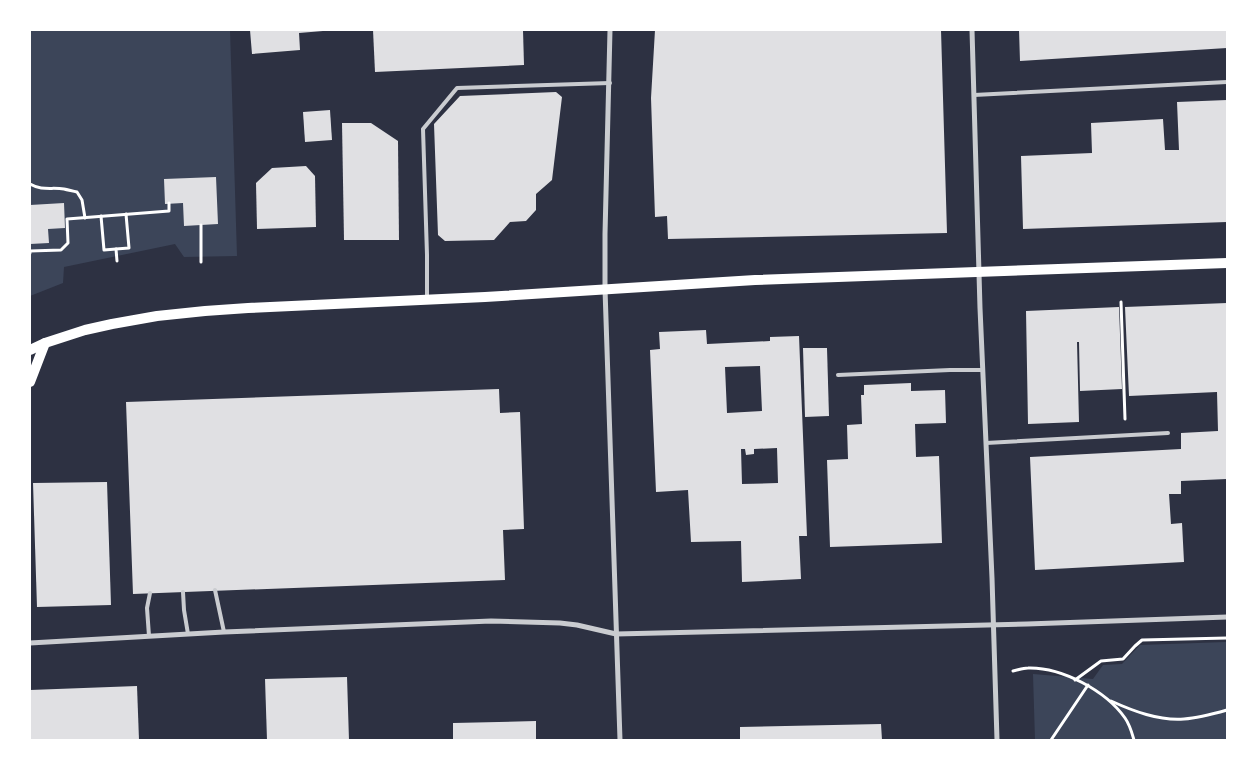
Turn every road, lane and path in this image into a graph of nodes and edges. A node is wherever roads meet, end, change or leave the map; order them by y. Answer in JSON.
{"nodes":[{"id":1,"x":610,"y":30,"type":"edge"},
{"id":2,"x":972,"y":30,"type":"edge"},
{"id":3,"x":1227,"y":82,"type":"edge"},
{"id":4,"x":610,"y":83,"type":"junction"},
{"id":5,"x":974,"y":95,"type":"junction"},
{"id":6,"x":30,"y":184,"type":"edge"},
{"id":7,"x":169,"y":203,"type":"dead end"},
{"id":8,"x":126,"y":214,"type":"junction"},
{"id":9,"x":101,"y":216,"type":"junction"},
{"id":10,"x":85,"y":218,"type":"junction"},
{"id":11,"x":201,"y":225,"type":"dead end"},
{"id":12,"x":116,"y":249,"type":"junction"},
{"id":13,"x":30,"y":253,"type":"edge"},
{"id":14,"x":117,"y":260,"type":"dead end"},
{"id":15,"x":201,"y":262,"type":"dead end"},
{"id":16,"x":1227,"y":263,"type":"edge"},
{"id":17,"x":979,"y":272,"type":"junction"},
{"id":18,"x":605,"y":289,"type":"junction"},
{"id":19,"x":428,"y":299,"type":"junction"},
{"id":20,"x":1121,"y":302,"type":"dead end"},
{"id":21,"x":46,"y":343,"type":"junction"},
{"id":22,"x":30,"y":350,"type":"edge"},
{"id":23,"x":983,"y":370,"type":"junction"},
{"id":24,"x":838,"y":375,"type":"dead end"},
{"id":25,"x":30,"y":382,"type":"edge"},
{"id":26,"x":1124,"y":402,"type":"dead end"},
{"id":27,"x":1168,"y":433,"type":"dead end"},
{"id":28,"x":986,"y":443,"type":"junction"},
{"id":29,"x":215,"y":590,"type":"dead end"},
{"id":30,"x":183,"y":592,"type":"dead end"},
{"id":31,"x":150,"y":593,"type":"dead end"},
{"id":32,"x":1227,"y":617,"type":"edge"},
{"id":33,"x":993,"y":625,"type":"junction"},
{"id":34,"x":224,"y":632,"type":"junction"},
{"id":35,"x":188,"y":634,"type":"junction"},
{"id":36,"x":616,"y":634,"type":"junction"},
{"id":37,"x":149,"y":636,"type":"junction"},
{"id":38,"x":1227,"y":638,"type":"edge"},
{"id":39,"x":30,"y":642,"type":"edge"},
{"id":40,"x":1013,"y":671,"type":"dead end"},
{"id":41,"x":1075,"y":680,"type":"junction"},
{"id":42,"x":1088,"y":685,"type":"junction"},
{"id":43,"x":1110,"y":701,"type":"junction"},
{"id":44,"x":1227,"y":710,"type":"edge"},
{"id":45,"x":620,"y":740,"type":"edge"},
{"id":46,"x":997,"y":740,"type":"edge"},
{"id":47,"x":1051,"y":740,"type":"edge"},
{"id":48,"x":1134,"y":740,"type":"edge"}],
"edges":[{"from":1,"to":4,"type":"street"},
{"from":2,"to":5,"type":"street"},
{"from":3,"to":5,"type":"lane"},
{"from":4,"to":18,"type":"street"},
{"from":4,"to":19,"type":"lane"},
{"from":5,"to":17,"type":"street"},
{"from":6,"to":10,"type":"path"},
{"from":7,"to":8,"type":"path"},
{"from":8,"to":9,"type":"path"},
{"from":8,"to":12,"type":"path"},
{"from":9,"to":10,"type":"path"},
{"from":9,"to":12,"type":"path"},
{"from":10,"to":13,"type":"path"},
{"from":11,"to":15,"type":"path"},
{"from":12,"to":14,"type":"path"},
{"from":16,"to":17,"type":"main road"},
{"from":17,"to":18,"type":"main road"},
{"from":17,"to":23,"type":"street"},
{"from":18,"to":19,"type":"main road"},
{"from":18,"to":36,"type":"street"},
{"from":19,"to":21,"type":"main road"},
{"from":20,"to":26,"type":"path"},
{"from":21,"to":22,"type":"main road"},
{"from":21,"to":25,"type":"main road"},
{"from":23,"to":24,"type":"lane"},
{"from":23,"to":28,"type":"street"},
{"from":27,"to":28,"type":"lane"},
{"from":28,"to":33,"type":"street"},
{"from":29,"to":34,"type":"lane"},
{"from":30,"to":35,"type":"lane"},
{"from":31,"to":37,"type":"lane"},
{"from":32,"to":33,"type":"street"},
{"from":33,"to":36,"type":"street"},
{"from":33,"to":46,"type":"street"},
{"from":34,"to":35,"type":"street"},
{"from":34,"to":36,"type":"street"},
{"from":35,"to":37,"type":"street"},
{"from":36,"to":45,"type":"street"},
{"from":37,"to":39,"type":"street"},
{"from":38,"to":41,"type":"path"},
{"from":40,"to":41,"type":"path"},
{"from":41,"to":42,"type":"path"},
{"from":42,"to":43,"type":"path"},
{"from":42,"to":47,"type":"path"},
{"from":43,"to":44,"type":"path"},
{"from":43,"to":48,"type":"path"}]}
